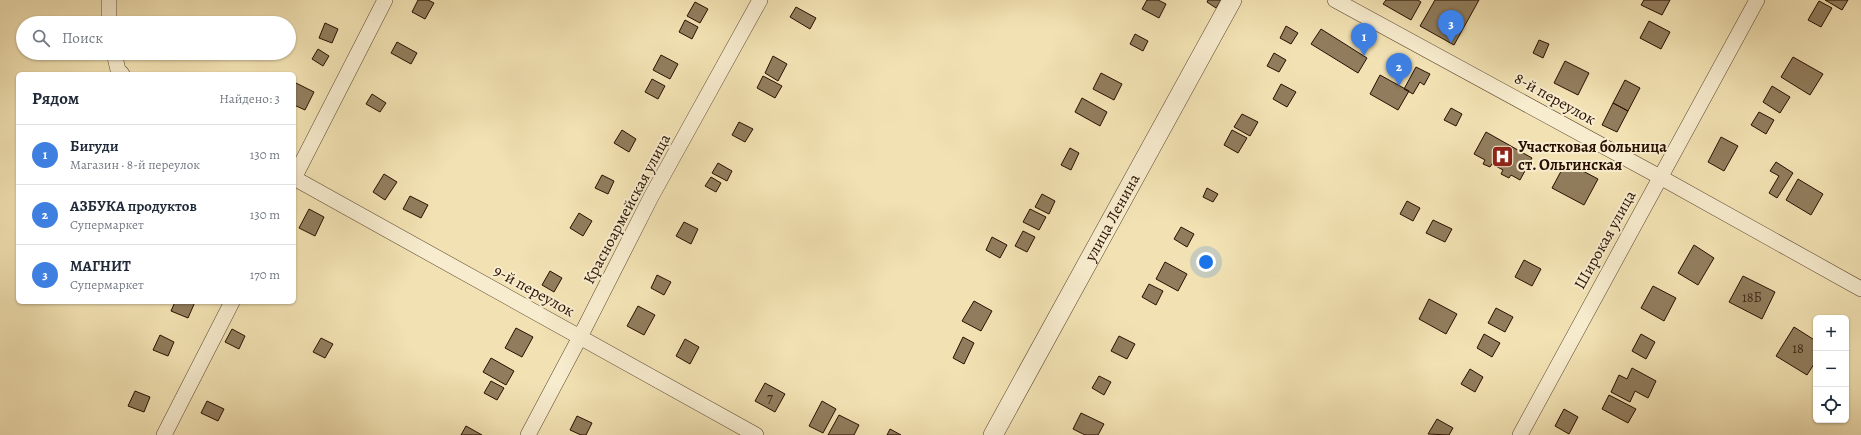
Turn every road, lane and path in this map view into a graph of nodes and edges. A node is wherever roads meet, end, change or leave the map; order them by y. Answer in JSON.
{"nodes":[{"id":1,"x":109,"y":0,"type":"edge"},
{"id":2,"x":385,"y":0,"type":"edge"},
{"id":3,"x":760,"y":0,"type":"edge"},
{"id":4,"x":1232,"y":0,"type":"edge"},
{"id":5,"x":1335,"y":0,"type":"edge"},
{"id":6,"x":1757,"y":0,"type":"edge"},
{"id":7,"x":109,"y":16,"type":"edge"},
{"id":8,"x":116,"y":60,"type":"edge"},
{"id":9,"x":120,"y":72,"type":"edge"},
{"id":10,"x":296,"y":174,"type":"edge"},
{"id":11,"x":1660,"y":177,"type":"junction"},
{"id":12,"x":296,"y":179,"type":"edge"},
{"id":13,"x":1861,"y":289,"type":"edge"},
{"id":14,"x":231,"y":304,"type":"edge"},
{"id":15,"x":580,"y":337,"type":"junction"},
{"id":16,"x":164,"y":435,"type":"edge"},
{"id":17,"x":528,"y":435,"type":"edge"},
{"id":18,"x":756,"y":435,"type":"edge"},
{"id":19,"x":993,"y":435,"type":"edge"},
{"id":20,"x":1520,"y":435,"type":"edge"}],
"edges":[{"from":1,"to":7,"type":"street"},
{"from":2,"to":10,"type":"street"},
{"from":3,"to":15,"type":"street","name":"Красноармейская улица"},
{"from":4,"to":19,"type":"street","name":"улица Ленина"},
{"from":5,"to":11,"type":"street","name":"8-й переулок"},
{"from":6,"to":11,"type":"street","name":"Широкая улица"},
{"from":8,"to":9,"type":"street"},
{"from":11,"to":13,"type":"street","name":"8-й переулок"},
{"from":11,"to":20,"type":"street","name":"Широкая улица"},
{"from":12,"to":15,"type":"street","name":"9-й переулок"},
{"from":14,"to":16,"type":"street"},
{"from":15,"to":17,"type":"street","name":"Красноармейская улица"},
{"from":15,"to":18,"type":"street","name":"9-й переулок"}]}
